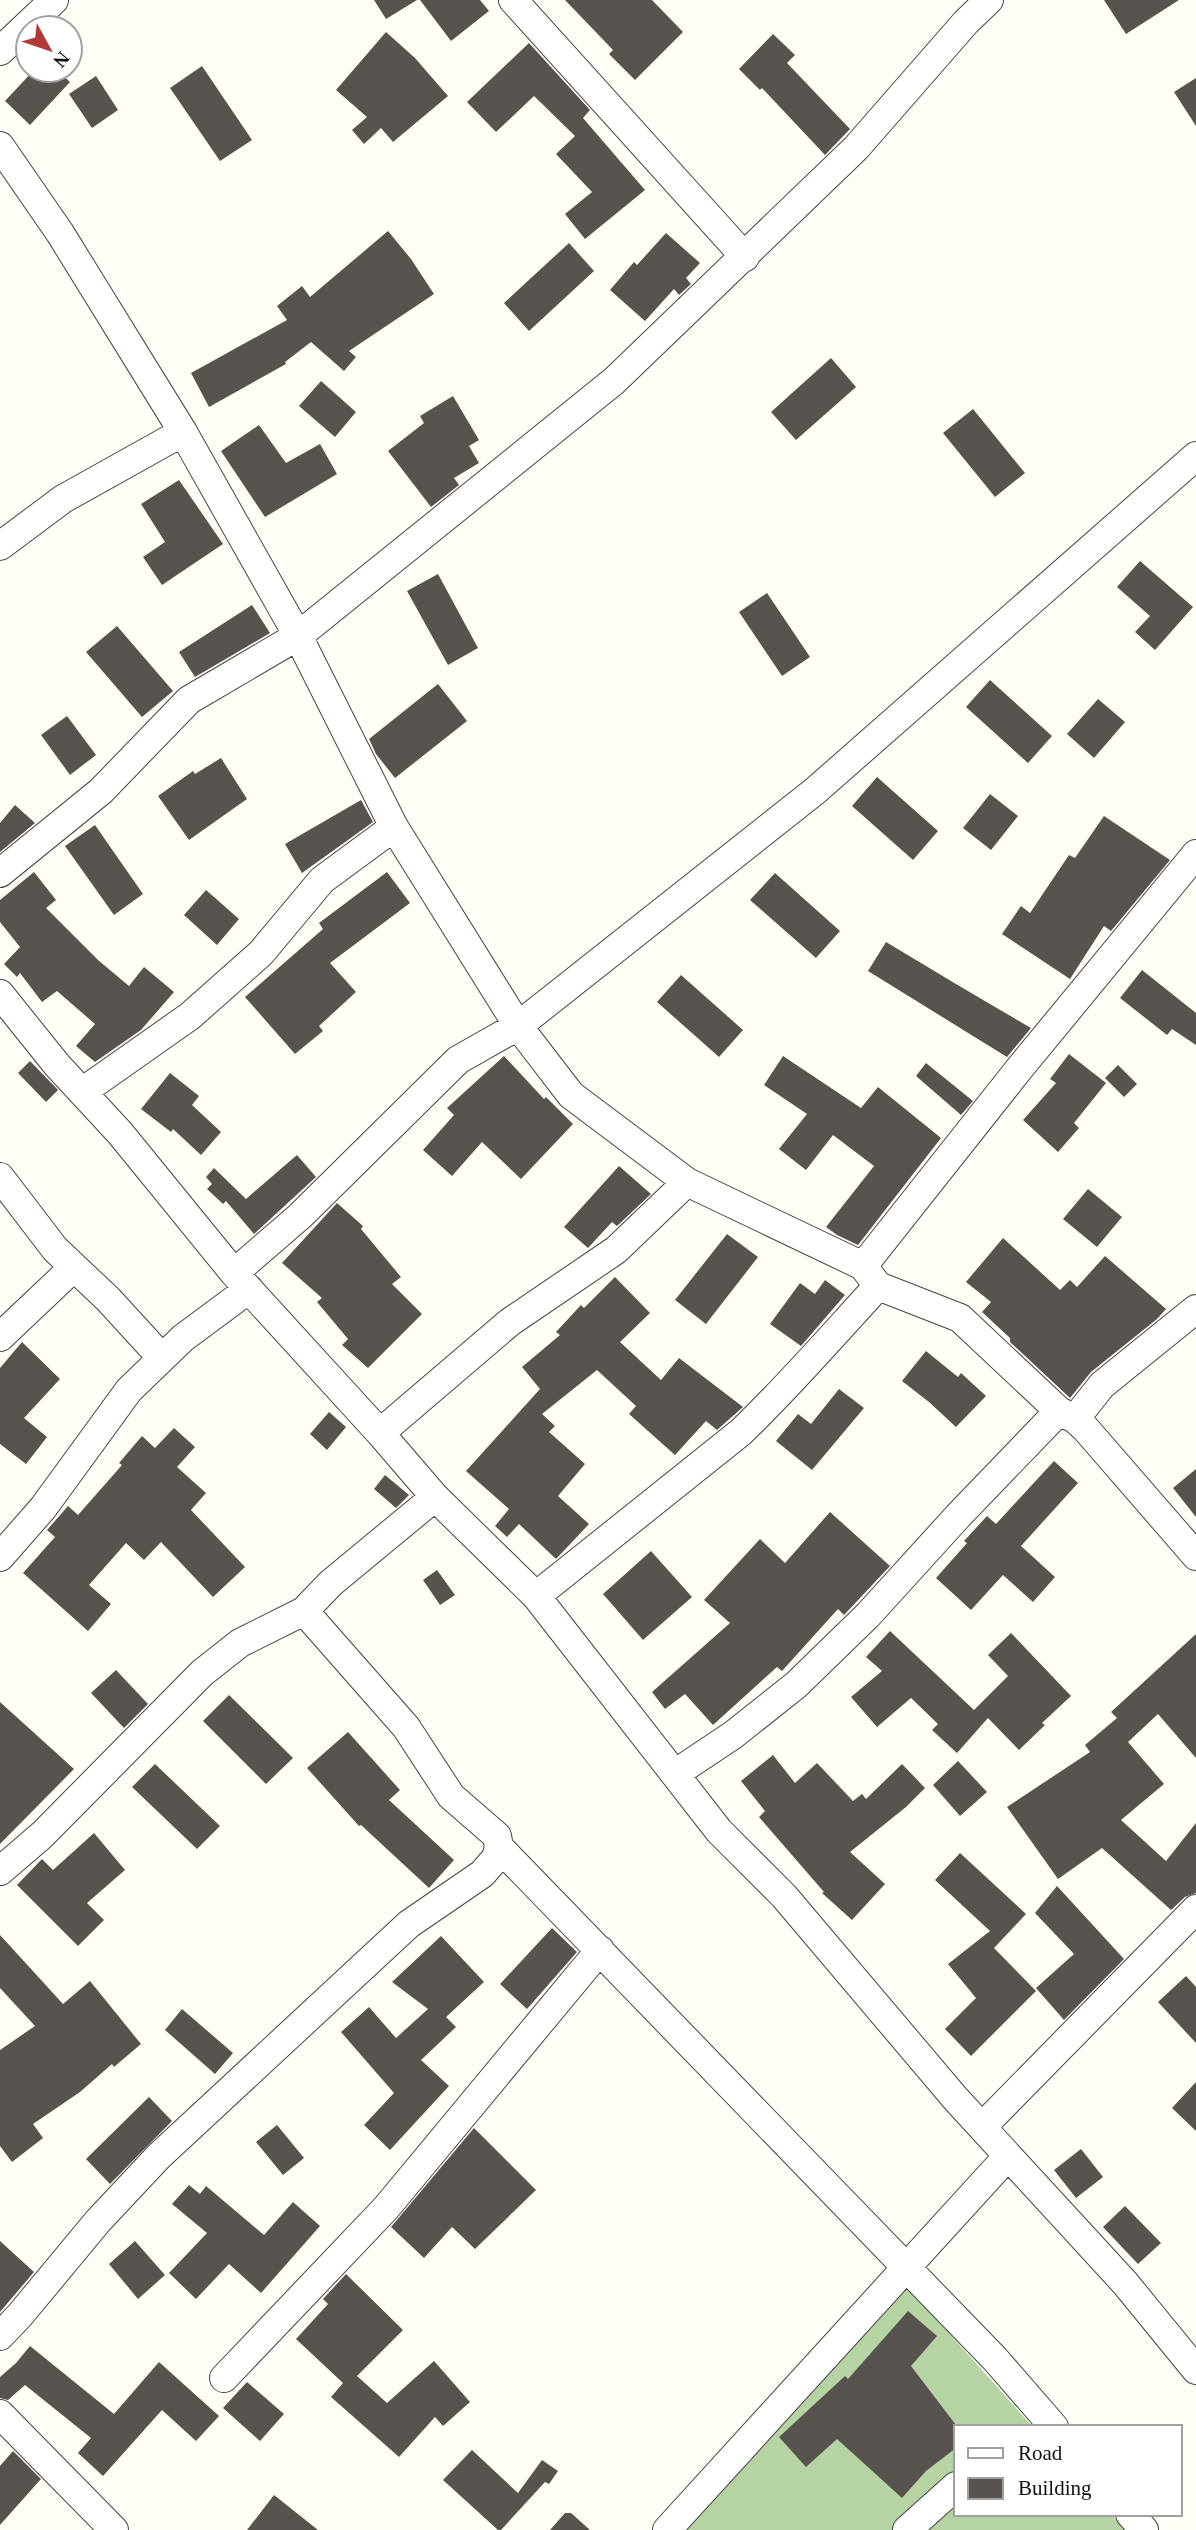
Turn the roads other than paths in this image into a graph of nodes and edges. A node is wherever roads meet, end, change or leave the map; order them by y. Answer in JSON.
{"nodes":[{"id":1,"x":54,"y":0,"type":"edge"},
{"id":2,"x":513,"y":0,"type":"edge"},
{"id":3,"x":989,"y":0,"type":"edge"},
{"id":4,"x":0,"y":51,"type":"edge"},
{"id":5,"x":0,"y":146,"type":"edge"},
{"id":6,"x":745,"y":257,"type":"junction"},
{"id":7,"x":183,"y":432,"type":"junction"},
{"id":8,"x":1194,"y":462,"type":"edge"},
{"id":9,"x":0,"y":546,"type":"edge"},
{"id":10,"x":298,"y":636,"type":"junction"},
{"id":11,"x":394,"y":827,"type":"junction"},
{"id":12,"x":1196,"y":854,"type":"edge"},
{"id":13,"x":0,"y":873,"type":"edge"},
{"id":14,"x":5,"y":1011,"type":"edge"},
{"id":15,"x":517,"y":1026,"type":"junction"},
{"id":16,"x":82,"y":1092,"type":"junction"},
{"id":17,"x":0,"y":1177,"type":"edge"},
{"id":18,"x":687,"y":1182,"type":"junction"},
{"id":19,"x":74,"y":1267,"type":"junction"},
{"id":20,"x":871,"y":1276,"type":"junction"},
{"id":21,"x":242,"y":1281,"type":"junction"},
{"id":22,"x":1196,"y":1309,"type":"edge"},
{"id":23,"x":0,"y":1337,"type":"edge"},
{"id":24,"x":162,"y":1358,"type":"junction"},
{"id":25,"x":1067,"y":1415,"type":"junction"},
{"id":26,"x":380,"y":1433,"type":"junction"},
{"id":27,"x":435,"y":1497,"type":"junction"},
{"id":28,"x":1196,"y":1556,"type":"edge"},
{"id":29,"x":0,"y":1557,"type":"edge"},
{"id":30,"x":536,"y":1595,"type":"junction"},
{"id":31,"x":304,"y":1611,"type":"junction"},
{"id":32,"x":676,"y":1773,"type":"junction"},
{"id":33,"x":499,"y":1847,"type":"junction"},
{"id":34,"x":0,"y":1871,"type":"edge"},
{"id":35,"x":1196,"y":1909,"type":"edge"},
{"id":36,"x":600,"y":1950,"type":"junction"},
{"id":37,"x":982,"y":2127,"type":"junction"},
{"id":38,"x":1008,"y":2156,"type":"junction"},
{"id":39,"x":906,"y":2268,"type":"junction"},
{"id":40,"x":0,"y":2336,"type":"edge"},
{"id":41,"x":1196,"y":2370,"type":"edge"},
{"id":42,"x":224,"y":2378,"type":"dead end"},
{"id":43,"x":0,"y":2414,"type":"edge"},
{"id":44,"x":1039,"y":2422,"type":"edge"},
{"id":45,"x":954,"y":2488,"type":"edge"},
{"id":46,"x":1132,"y":2516,"type":"edge"},
{"id":47,"x":114,"y":2530,"type":"edge"},
{"id":48,"x":667,"y":2530,"type":"edge"},
{"id":49,"x":907,"y":2530,"type":"edge"},
{"id":50,"x":1144,"y":2530,"type":"edge"}],
"edges":[{"from":1,"to":4,"type":"street"},
{"from":2,"to":6,"type":"street"},
{"from":3,"to":6,"type":"street"},
{"from":5,"to":7,"type":"street"},
{"from":6,"to":10,"type":"street"},
{"from":7,"to":9,"type":"street"},
{"from":7,"to":10,"type":"street"},
{"from":8,"to":15,"type":"street"},
{"from":10,"to":11,"type":"street"},
{"from":10,"to":13,"type":"street"},
{"from":11,"to":15,"type":"street"},
{"from":11,"to":16,"type":"street"},
{"from":12,"to":20,"type":"street"},
{"from":14,"to":16,"type":"street"},
{"from":15,"to":18,"type":"street"},
{"from":15,"to":21,"type":"street"},
{"from":16,"to":21,"type":"street"},
{"from":17,"to":19,"type":"street"},
{"from":18,"to":20,"type":"street"},
{"from":18,"to":26,"type":"street"},
{"from":19,"to":23,"type":"street"},
{"from":19,"to":24,"type":"street"},
{"from":20,"to":25,"type":"street"},
{"from":20,"to":30,"type":"street"},
{"from":21,"to":24,"type":"street"},
{"from":21,"to":26,"type":"street"},
{"from":22,"to":25,"type":"street"},
{"from":24,"to":29,"type":"street"},
{"from":25,"to":28,"type":"street"},
{"from":25,"to":32,"type":"street"},
{"from":26,"to":27,"type":"street"},
{"from":27,"to":30,"type":"street"},
{"from":27,"to":31,"type":"street"},
{"from":30,"to":32,"type":"street"},
{"from":31,"to":33,"type":"street"},
{"from":31,"to":34,"type":"street"},
{"from":32,"to":37,"type":"street"},
{"from":33,"to":36,"type":"street"},
{"from":33,"to":40,"type":"street"},
{"from":35,"to":37,"type":"street"},
{"from":36,"to":39,"type":"street"},
{"from":36,"to":42,"type":"street"},
{"from":37,"to":38,"type":"street"},
{"from":38,"to":39,"type":"street"},
{"from":38,"to":41,"type":"street"},
{"from":39,"to":44,"type":"street"},
{"from":39,"to":48,"type":"street"},
{"from":43,"to":47,"type":"street"},
{"from":45,"to":49,"type":"street"},
{"from":46,"to":50,"type":"street"}]}
